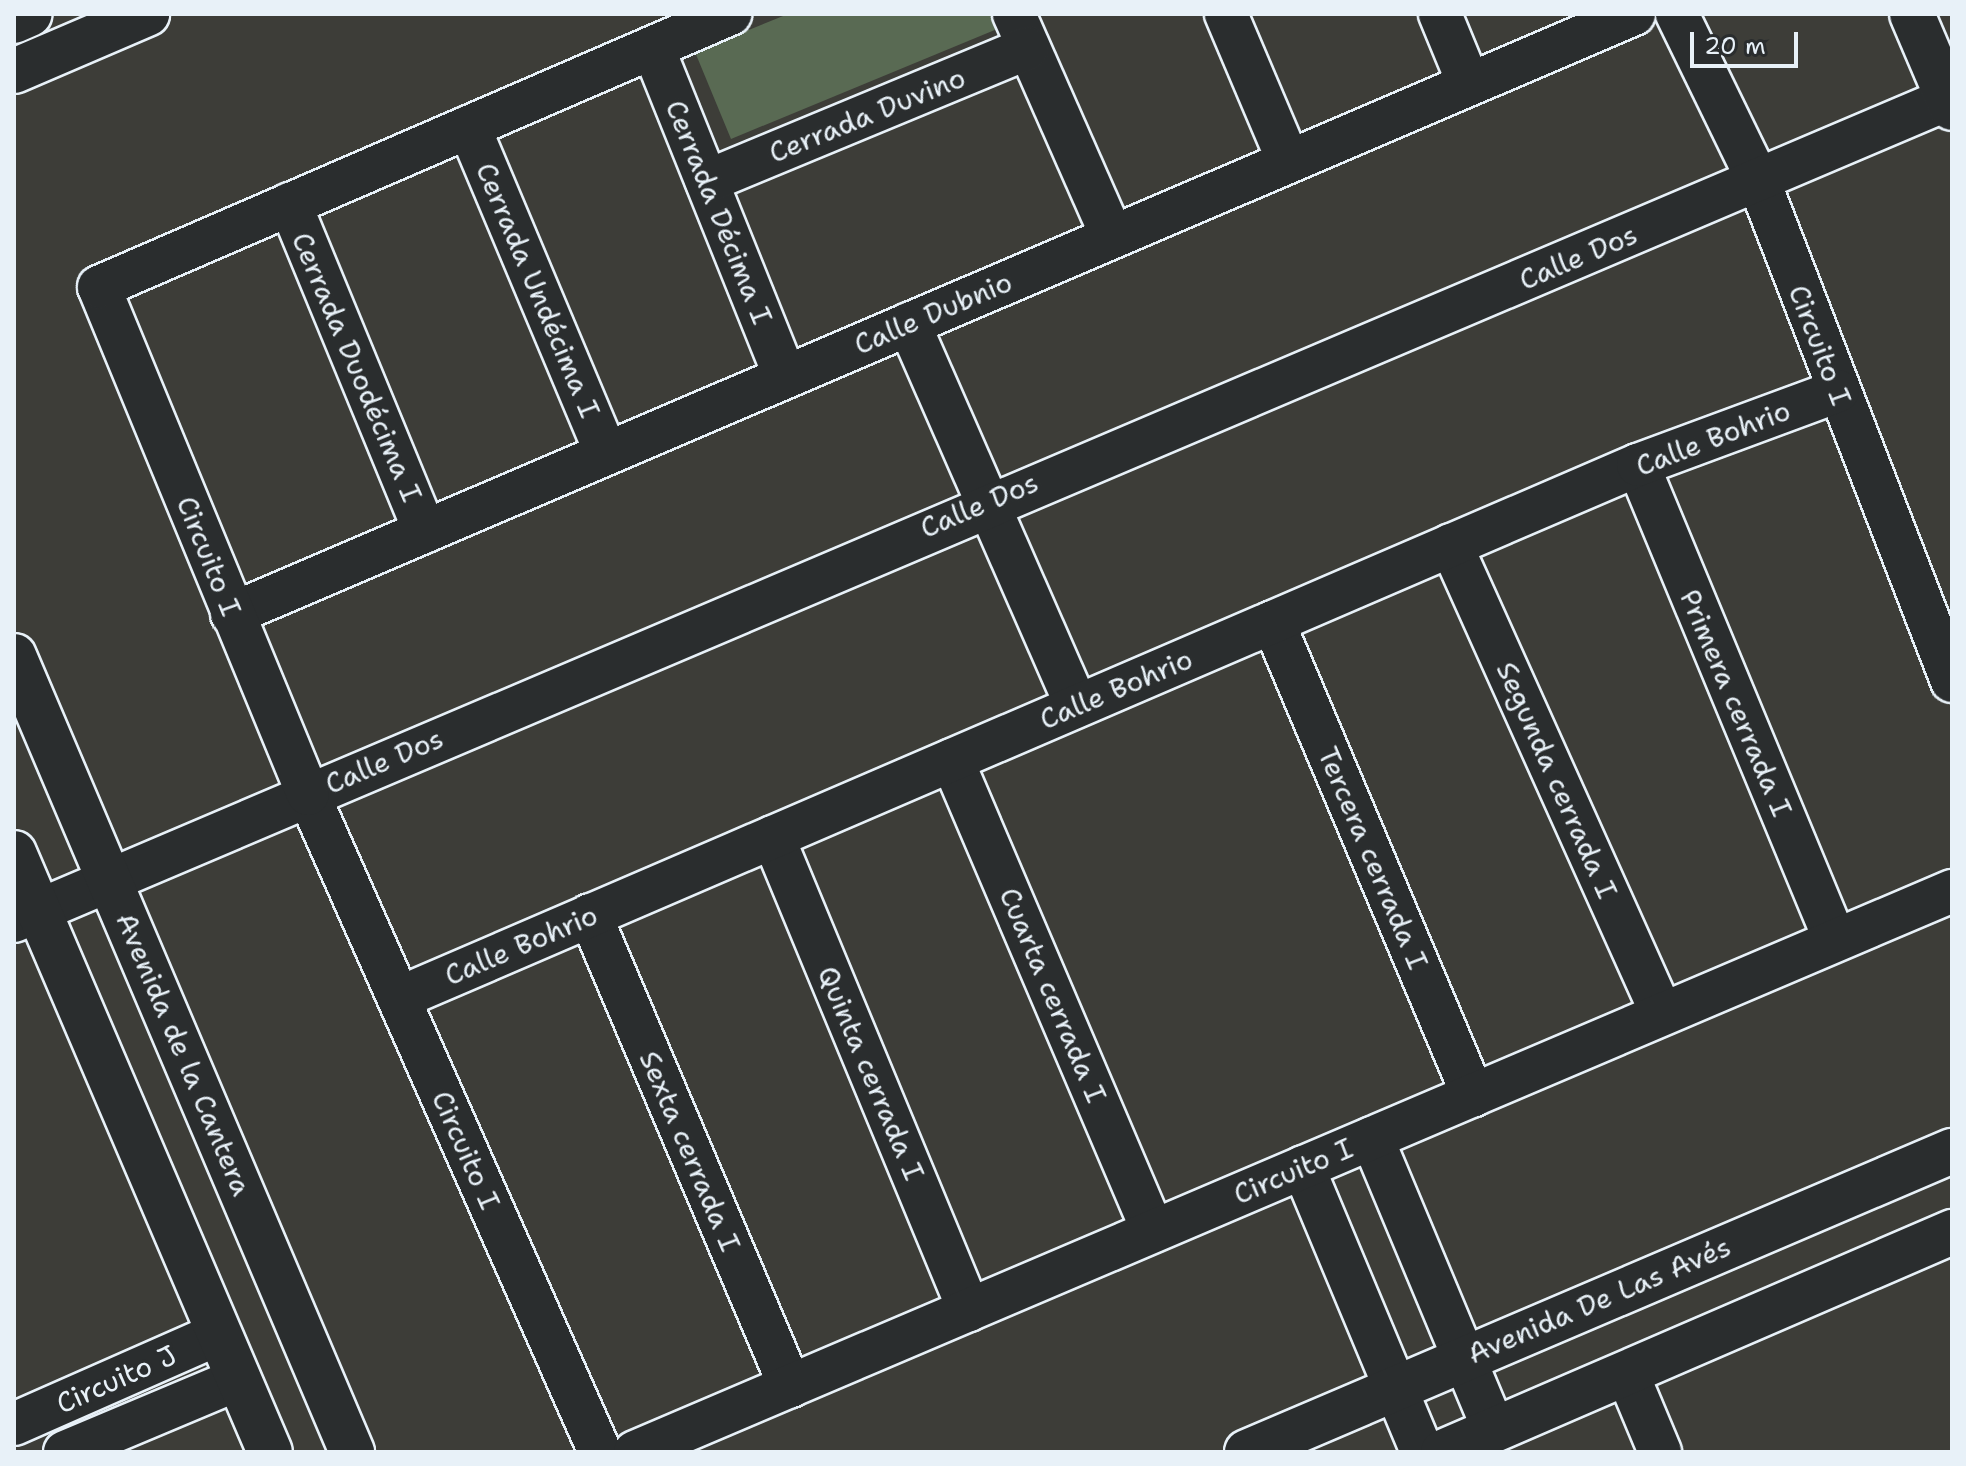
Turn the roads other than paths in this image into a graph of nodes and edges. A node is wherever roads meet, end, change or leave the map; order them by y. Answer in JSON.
{"nodes":[{"id":1,"x":30,"y":14,"type":"edge"},
{"id":2,"x":147,"y":14,"type":"edge"},
{"id":3,"x":730,"y":14,"type":"edge"},
{"id":4,"x":1226,"y":14,"type":"edge"},
{"id":5,"x":1440,"y":14,"type":"edge"},
{"id":6,"x":1634,"y":14,"type":"edge"},
{"id":7,"x":1677,"y":14,"type":"edge"},
{"id":8,"x":1912,"y":14,"type":"edge"},
{"id":9,"x":14,"y":21,"type":"edge"},
{"id":10,"x":1021,"y":31,"type":"edge"},
{"id":11,"x":653,"y":48,"type":"junction"},
{"id":12,"x":14,"y":71,"type":"edge"},
{"id":13,"x":1468,"y":82,"type":"junction"},
{"id":14,"x":1950,"y":103,"type":"edge"},
{"id":15,"x":469,"y":127,"type":"junction"},
{"id":16,"x":1288,"y":160,"type":"junction"},
{"id":17,"x":707,"y":181,"type":"junction"},
{"id":18,"x":1759,"y":182,"type":"junction"},
{"id":19,"x":290,"y":204,"type":"junction"},
{"id":20,"x":1112,"y":236,"type":"junction"},
{"id":21,"x":909,"y":324,"type":"junction"},
{"id":22,"x":785,"y":376,"type":"junction"},
{"id":23,"x":1838,"y":391,"type":"junction"},
{"id":24,"x":606,"y":453,"type":"junction"},
{"id":25,"x":1638,"y":465,"type":"junction"},
{"id":26,"x":989,"y":501,"type":"junction"},
{"id":27,"x":425,"y":531,"type":"junction"},
{"id":28,"x":1451,"y":545,"type":"junction"},
{"id":29,"x":232,"y":614,"type":"junction"},
{"id":30,"x":1273,"y":622,"type":"junction"},
{"id":31,"x":14,"y":656,"type":"edge"},
{"id":32,"x":1952,"y":681,"type":"edge"},
{"id":33,"x":1077,"y":706,"type":"junction"},
{"id":34,"x":952,"y":760,"type":"junction"},
{"id":35,"x":308,"y":794,"type":"junction"},
{"id":36,"x":773,"y":837,"type":"junction"},
{"id":37,"x":14,"y":853,"type":"edge"},
{"id":38,"x":110,"y":879,"type":"junction"},
{"id":39,"x":1952,"y":891,"type":"edge"},
{"id":40,"x":26,"y":915,"type":"edge"},
{"id":41,"x":590,"y":915,"type":"junction"},
{"id":42,"x":1835,"y":940,"type":"junction"},
{"id":43,"x":399,"y":998,"type":"junction"},
{"id":44,"x":1662,"y":1014,"type":"junction"},
{"id":45,"x":1473,"y":1095,"type":"junction"},
{"id":46,"x":1372,"y":1138,"type":"junction"},
{"id":47,"x":1952,"y":1151,"type":"edge"},
{"id":48,"x":1303,"y":1167,"type":"junction"},
{"id":49,"x":1153,"y":1231,"type":"junction"},
{"id":50,"x":1952,"y":1232,"type":"edge"},
{"id":51,"x":969,"y":1310,"type":"junction"},
{"id":52,"x":218,"y":1334,"type":"junction"},
{"id":53,"x":1464,"y":1357,"type":"junction"},
{"id":54,"x":1627,"y":1373,"type":"junction"},
{"id":55,"x":239,"y":1379,"type":"junction"},
{"id":56,"x":790,"y":1386,"type":"junction"},
{"id":57,"x":1395,"y":1386,"type":"junction"},
{"id":58,"x":14,"y":1424,"type":"edge"},
{"id":59,"x":1494,"y":1430,"type":"junction"},
{"id":60,"x":14,"y":1445,"type":"edge"},
{"id":61,"x":17,"y":1452,"type":"edge"},
{"id":62,"x":65,"y":1452,"type":"edge"},
{"id":63,"x":270,"y":1452,"type":"edge"},
{"id":64,"x":352,"y":1452,"type":"edge"},
{"id":65,"x":600,"y":1452,"type":"edge"},
{"id":66,"x":635,"y":1452,"type":"edge"},
{"id":67,"x":1247,"y":1452,"type":"edge"},
{"id":68,"x":1422,"y":1452,"type":"edge"},
{"id":69,"x":1443,"y":1452,"type":"edge"},
{"id":70,"x":1660,"y":1452,"type":"edge"}],
"edges":[{"from":1,"to":9,"type":"street"},
{"from":2,"to":12,"type":"street"},
{"from":3,"to":11,"type":"street","name":"Circuito I"},
{"from":4,"to":16,"type":"street"},
{"from":5,"to":13,"type":"street"},
{"from":6,"to":13,"type":"street","name":"Calle Dubnio"},
{"from":7,"to":18,"type":"street","name":"Circuito I"},
{"from":8,"to":14,"type":"street"},
{"from":10,"to":17,"type":"street","name":"Cerrada Duvino"},
{"from":10,"to":20,"type":"street"},
{"from":11,"to":15,"type":"street","name":"Circuito I"},
{"from":11,"to":17,"type":"street","name":"Cerrada Décima I"},
{"from":13,"to":16,"type":"street","name":"Calle Dubnio"},
{"from":14,"to":18,"type":"street","name":"Calle Dos"},
{"from":15,"to":19,"type":"street","name":"Circuito I"},
{"from":15,"to":24,"type":"street","name":"Cerrada Undécima I"},
{"from":16,"to":20,"type":"street","name":"Calle Dubnio"},
{"from":17,"to":22,"type":"street","name":"Cerrada Décima I"},
{"from":18,"to":23,"type":"street","name":"Circuito I"},
{"from":18,"to":26,"type":"street","name":"Calle Dos"},
{"from":19,"to":27,"type":"street","name":"Cerrada Duodécima I"},
{"from":19,"to":29,"type":"street","name":"Circuito I"},
{"from":20,"to":21,"type":"street","name":"Calle Dubnio"},
{"from":21,"to":22,"type":"street","name":"Calle Dubnio"},
{"from":21,"to":26,"type":"street"},
{"from":22,"to":24,"type":"street","name":"Calle Dubnio"},
{"from":23,"to":25,"type":"street","name":"Calle Bohrio"},
{"from":23,"to":32,"type":"street","name":"Circuito I"},
{"from":24,"to":27,"type":"street","name":"Calle Dubnio"},
{"from":25,"to":28,"type":"street","name":"Calle Bohrio"},
{"from":25,"to":42,"type":"street","name":"Primera cerrada I"},
{"from":26,"to":33,"type":"street"},
{"from":26,"to":35,"type":"street","name":"Calle Dos"},
{"from":27,"to":29,"type":"street","name":"Calle Dubnio"},
{"from":28,"to":30,"type":"street","name":"Calle Bohrio"},
{"from":28,"to":44,"type":"street","name":"Segunda cerrada I"},
{"from":29,"to":35,"type":"street","name":"Circuito I"},
{"from":30,"to":33,"type":"street","name":"Calle Bohrio"},
{"from":30,"to":45,"type":"street","name":"Tercera cerrada I"},
{"from":31,"to":38,"type":"street","name":"Avenida de la Cantera"},
{"from":33,"to":34,"type":"street","name":"Calle Bohrio"},
{"from":34,"to":36,"type":"street","name":"Calle Bohrio"},
{"from":34,"to":49,"type":"street","name":"Cuarta cerrada I"},
{"from":35,"to":38,"type":"street","name":"Calle Dos"},
{"from":35,"to":43,"type":"street","name":"Circuito I"},
{"from":36,"to":41,"type":"street","name":"Calle Bohrio"},
{"from":36,"to":51,"type":"street","name":"Quinta cerrada I"},
{"from":37,"to":40,"type":"street"},
{"from":38,"to":40,"type":"street","name":"Calle Dos"},
{"from":38,"to":64,"type":"street","name":"Avenida de la Cantera"},
{"from":39,"to":42,"type":"street","name":"Circuito I"},
{"from":40,"to":52,"type":"street"},
{"from":41,"to":43,"type":"street","name":"Calle Bohrio"},
{"from":41,"to":56,"type":"street","name":"Sexta cerrada I"},
{"from":42,"to":44,"type":"street","name":"Circuito I"},
{"from":43,"to":65,"type":"street","name":"Circuito I"},
{"from":44,"to":45,"type":"street","name":"Circuito I"},
{"from":45,"to":46,"type":"street","name":"Circuito I"},
{"from":46,"to":48,"type":"street","name":"Circuito I"},
{"from":46,"to":53,"type":"street"},
{"from":47,"to":53,"type":"street","name":"Avenida De Las Avés"},
{"from":48,"to":49,"type":"street","name":"Circuito I"},
{"from":48,"to":57,"type":"street"},
{"from":49,"to":51,"type":"street","name":"Circuito I"},
{"from":50,"to":54,"type":"street"},
{"from":51,"to":56,"type":"street","name":"Circuito I"},
{"from":52,"to":55,"type":"street"},
{"from":52,"to":58,"type":"street","name":"Circuito J"},
{"from":53,"to":57,"type":"street","name":"Avenida De Las Avés"},
{"from":53,"to":59,"type":"street"},
{"from":54,"to":59,"type":"street"},
{"from":54,"to":70,"type":"street"},
{"from":55,"to":62,"type":"street","name":"Circuito J"},
{"from":55,"to":63,"type":"street"},
{"from":56,"to":66,"type":"street","name":"Circuito I"},
{"from":57,"to":67,"type":"street","name":"Avenida De Las Avés"},
{"from":57,"to":68,"type":"street"},
{"from":59,"to":69,"type":"street"},
{"from":60,"to":61,"type":"street"}]}
